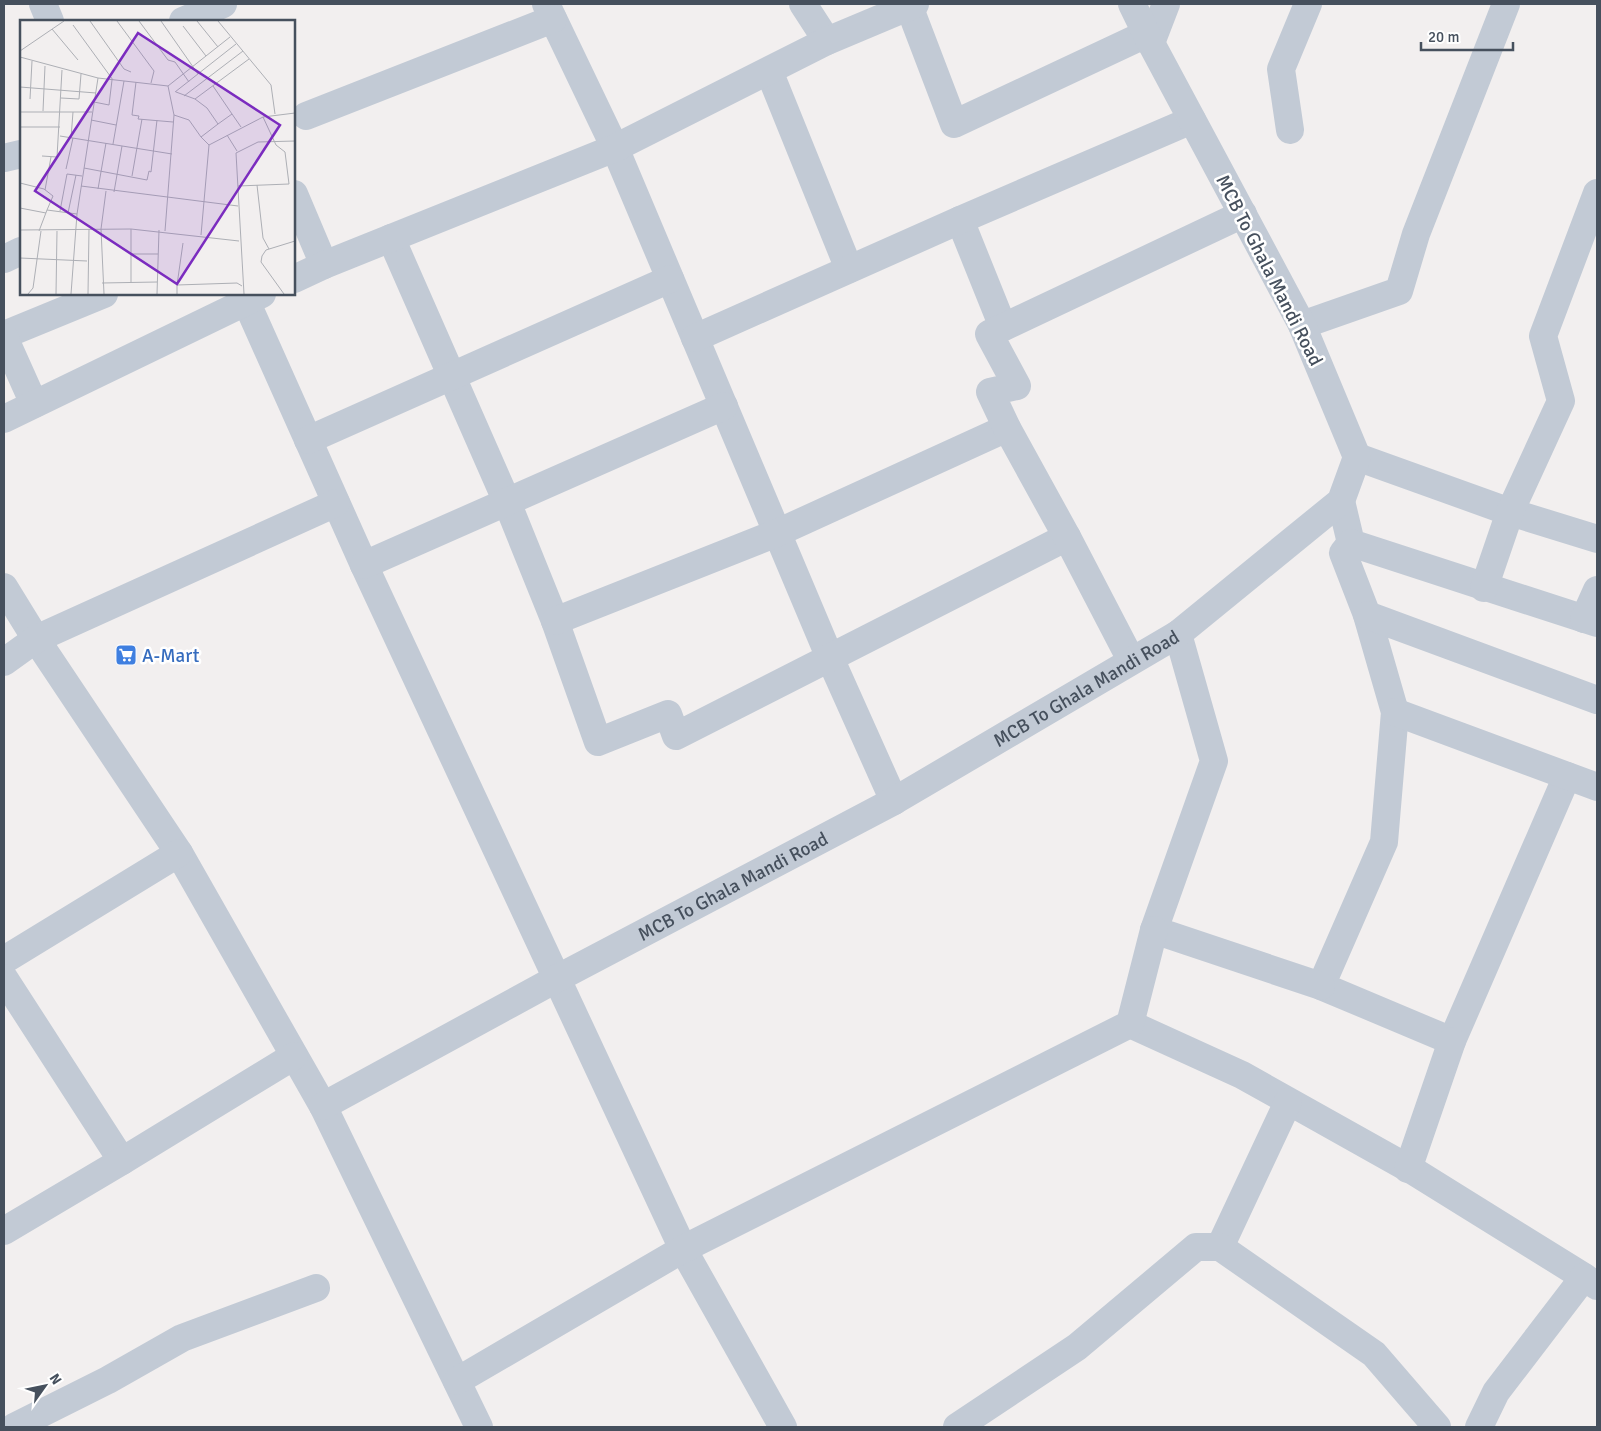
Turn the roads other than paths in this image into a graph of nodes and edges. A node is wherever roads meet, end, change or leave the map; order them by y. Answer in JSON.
{"nodes":[{"id":1,"x":43,"y":4,"type":"edge"},
{"id":2,"x":223,"y":4,"type":"edge"},
{"id":3,"x":803,"y":4,"type":"edge"},
{"id":4,"x":1132,"y":4,"type":"edge"},
{"id":5,"x":1166,"y":4,"type":"edge"},
{"id":6,"x":1308,"y":4,"type":"edge"},
{"id":7,"x":1506,"y":4,"type":"edge"},
{"id":8,"x":912,"y":5,"type":"edge"},
{"id":9,"x":552,"y":9,"type":"edge"},
{"id":10,"x":50,"y":20,"type":"edge"},
{"id":11,"x":185,"y":20,"type":"edge"},
{"id":12,"x":1149,"y":38,"type":"junction"},
{"id":13,"x":827,"y":41,"type":"junction"},
{"id":14,"x":769,"y":71,"type":"junction"},
{"id":15,"x":306,"y":116,"type":"dead end"},
{"id":16,"x":1192,"y":120,"type":"junction"},
{"id":17,"x":1290,"y":130,"type":"dead end"},
{"id":18,"x":615,"y":148,"type":"junction"},
{"id":19,"x":20,"y":154,"type":"edge"},
{"id":20,"x":4,"y":158,"type":"edge"},
{"id":21,"x":1597,"y":193,"type":"edge"},
{"id":22,"x":296,"y":208,"type":"edge"},
{"id":23,"x":1243,"y":214,"type":"junction"},
{"id":24,"x":960,"y":220,"type":"junction"},
{"id":25,"x":391,"y":238,"type":"junction"},
{"id":26,"x":20,"y":251,"type":"edge"},
{"id":27,"x":4,"y":259,"type":"edge"},
{"id":28,"x":324,"y":265,"type":"junction"},
{"id":29,"x":849,"y":269,"type":"junction"},
{"id":30,"x":670,"y":278,"type":"junction"},
{"id":31,"x":295,"y":279,"type":"edge"},
{"id":32,"x":102,"y":295,"type":"edge"},
{"id":33,"x":254,"y":298,"type":"edge"},
{"id":34,"x":1302,"y":325,"type":"junction"},
{"id":35,"x":1004,"y":327,"type":"junction"},
{"id":36,"x":4,"y":336,"type":"edge"},
{"id":37,"x":695,"y":338,"type":"junction"},
{"id":38,"x":452,"y":376,"type":"junction"},
{"id":39,"x":34,"y":404,"type":"junction"},
{"id":40,"x":724,"y":406,"type":"junction"},
{"id":41,"x":4,"y":419,"type":"edge"},
{"id":42,"x":1007,"y":428,"type":"junction"},
{"id":43,"x":308,"y":440,"type":"junction"},
{"id":44,"x":1357,"y":457,"type":"junction"},
{"id":45,"x":1341,"y":501,"type":"junction"},
{"id":46,"x":508,"y":502,"type":"junction"},
{"id":47,"x":336,"y":503,"type":"junction"},
{"id":48,"x":1510,"y":512,"type":"junction"},
{"id":49,"x":777,"y":532,"type":"junction"},
{"id":50,"x":1067,"y":537,"type":"junction"},
{"id":51,"x":1597,"y":540,"type":"edge"},
{"id":52,"x":1351,"y":543,"type":"junction"},
{"id":53,"x":364,"y":565,"type":"junction"},
{"id":54,"x":4,"y":587,"type":"edge"},
{"id":55,"x":1484,"y":588,"type":"junction"},
{"id":56,"x":1597,"y":590,"type":"edge"},
{"id":57,"x":1367,"y":615,"type":"junction"},
{"id":58,"x":555,"y":621,"type":"junction"},
{"id":59,"x":1591,"y":621,"type":"edge"},
{"id":60,"x":1178,"y":634,"type":"junction"},
{"id":61,"x":36,"y":640,"type":"junction"},
{"id":62,"x":830,"y":658,"type":"junction"},
{"id":63,"x":1130,"y":660,"type":"junction"},
{"id":64,"x":4,"y":662,"type":"edge"},
{"id":65,"x":1597,"y":700,"type":"edge"},
{"id":66,"x":1395,"y":712,"type":"junction"},
{"id":67,"x":1567,"y":776,"type":"junction"},
{"id":68,"x":1597,"y":787,"type":"edge"},
{"id":69,"x":894,"y":801,"type":"junction"},
{"id":70,"x":179,"y":853,"type":"junction"},
{"id":71,"x":1154,"y":930,"type":"junction"},
{"id":72,"x":4,"y":960,"type":"edge"},
{"id":73,"x":4,"y":978,"type":"edge"},
{"id":74,"x":556,"y":979,"type":"junction"},
{"id":75,"x":1321,"y":986,"type":"junction"},
{"id":76,"x":1130,"y":1024,"type":"junction"},
{"id":77,"x":1452,"y":1041,"type":"junction"},
{"id":78,"x":294,"y":1056,"type":"junction"},
{"id":79,"x":1288,"y":1102,"type":"junction"},
{"id":80,"x":323,"y":1106,"type":"junction"},
{"id":81,"x":122,"y":1161,"type":"junction"},
{"id":82,"x":1408,"y":1169,"type":"junction"},
{"id":83,"x":4,"y":1231,"type":"edge"},
{"id":84,"x":1220,"y":1247,"type":"junction"},
{"id":85,"x":683,"y":1249,"type":"junction"},
{"id":86,"x":1590,"y":1281,"type":"edge"},
{"id":87,"x":316,"y":1288,"type":"dead end"},
{"id":88,"x":457,"y":1380,"type":"junction"},
{"id":89,"x":970,"y":1424,"type":"edge"},
{"id":90,"x":14,"y":1427,"type":"edge"},
{"id":91,"x":479,"y":1427,"type":"edge"},
{"id":92,"x":782,"y":1427,"type":"edge"},
{"id":93,"x":1437,"y":1427,"type":"edge"},
{"id":94,"x":1479,"y":1427,"type":"edge"}],
"edges":[{"from":1,"to":10,"type":"street"},
{"from":2,"to":11,"type":"street"},
{"from":3,"to":13,"type":"street"},
{"from":4,"to":12,"type":"street","name":"MCB To Ghala Mandi Road"},
{"from":5,"to":12,"type":"street"},
{"from":6,"to":17,"type":"street"},
{"from":7,"to":34,"type":"street"},
{"from":8,"to":12,"type":"street"},
{"from":8,"to":13,"type":"street"},
{"from":9,"to":15,"type":"street"},
{"from":9,"to":18,"type":"street"},
{"from":12,"to":16,"type":"street","name":"MCB To Ghala Mandi Road"},
{"from":13,"to":14,"type":"street"},
{"from":14,"to":18,"type":"street"},
{"from":14,"to":29,"type":"street"},
{"from":16,"to":23,"type":"street","name":"MCB To Ghala Mandi Road"},
{"from":16,"to":24,"type":"street"},
{"from":18,"to":25,"type":"street"},
{"from":18,"to":30,"type":"street"},
{"from":19,"to":20,"type":"street"},
{"from":21,"to":48,"type":"street"},
{"from":22,"to":28,"type":"street"},
{"from":23,"to":34,"type":"street","name":"MCB To Ghala Mandi Road"},
{"from":23,"to":35,"type":"street"},
{"from":24,"to":29,"type":"street"},
{"from":24,"to":35,"type":"street"},
{"from":25,"to":28,"type":"street"},
{"from":25,"to":38,"type":"street"},
{"from":26,"to":27,"type":"street"},
{"from":28,"to":31,"type":"street"},
{"from":29,"to":37,"type":"street"},
{"from":30,"to":37,"type":"street"},
{"from":30,"to":38,"type":"street"},
{"from":32,"to":36,"type":"street"},
{"from":33,"to":39,"type":"street"},
{"from":33,"to":43,"type":"street"},
{"from":34,"to":44,"type":"street","name":"MCB To Ghala Mandi Road"},
{"from":35,"to":42,"type":"street"},
{"from":36,"to":39,"type":"street"},
{"from":37,"to":40,"type":"street"},
{"from":38,"to":43,"type":"street"},
{"from":38,"to":46,"type":"street"},
{"from":39,"to":41,"type":"street"},
{"from":40,"to":46,"type":"street"},
{"from":40,"to":49,"type":"street"},
{"from":42,"to":49,"type":"street"},
{"from":42,"to":50,"type":"street"},
{"from":43,"to":47,"type":"street"},
{"from":44,"to":45,"type":"street"},
{"from":44,"to":48,"type":"street"},
{"from":45,"to":52,"type":"street"},
{"from":45,"to":60,"type":"street","name":"MCB To Ghala Mandi Road"},
{"from":46,"to":53,"type":"street"},
{"from":46,"to":58,"type":"street"},
{"from":47,"to":53,"type":"street"},
{"from":47,"to":61,"type":"street"},
{"from":48,"to":51,"type":"street"},
{"from":48,"to":55,"type":"street"},
{"from":49,"to":58,"type":"street"},
{"from":49,"to":62,"type":"street"},
{"from":50,"to":62,"type":"street"},
{"from":50,"to":63,"type":"street"},
{"from":52,"to":55,"type":"street"},
{"from":52,"to":57,"type":"street"},
{"from":53,"to":74,"type":"street"},
{"from":54,"to":61,"type":"street"},
{"from":55,"to":59,"type":"street"},
{"from":56,"to":59,"type":"street"},
{"from":57,"to":65,"type":"street"},
{"from":57,"to":66,"type":"street"},
{"from":58,"to":62,"type":"street"},
{"from":60,"to":63,"type":"street","name":"MCB To Ghala Mandi Road"},
{"from":60,"to":71,"type":"street"},
{"from":61,"to":64,"type":"street"},
{"from":61,"to":70,"type":"street"},
{"from":62,"to":69,"type":"street"},
{"from":63,"to":69,"type":"street","name":"MCB To Ghala Mandi Road"},
{"from":66,"to":67,"type":"street"},
{"from":66,"to":75,"type":"street"},
{"from":67,"to":68,"type":"street"},
{"from":67,"to":77,"type":"street"},
{"from":69,"to":74,"type":"street","name":"MCB To Ghala Mandi Road"},
{"from":70,"to":72,"type":"street"},
{"from":70,"to":78,"type":"street"},
{"from":71,"to":75,"type":"street"},
{"from":71,"to":76,"type":"street"},
{"from":73,"to":81,"type":"street"},
{"from":74,"to":80,"type":"street","name":"MCB To Ghala Mandi Road"},
{"from":74,"to":85,"type":"street"},
{"from":75,"to":77,"type":"street"},
{"from":76,"to":79,"type":"street"},
{"from":76,"to":85,"type":"street"},
{"from":77,"to":82,"type":"street"},
{"from":78,"to":80,"type":"street"},
{"from":78,"to":81,"type":"street"},
{"from":79,"to":82,"type":"street"},
{"from":79,"to":84,"type":"street"},
{"from":80,"to":88,"type":"street"},
{"from":81,"to":83,"type":"street"},
{"from":82,"to":86,"type":"street"},
{"from":84,"to":89,"type":"street"},
{"from":84,"to":93,"type":"street"},
{"from":85,"to":88,"type":"street"},
{"from":85,"to":92,"type":"street"},
{"from":86,"to":94,"type":"street"},
{"from":87,"to":90,"type":"street"},
{"from":88,"to":91,"type":"street"}]}
